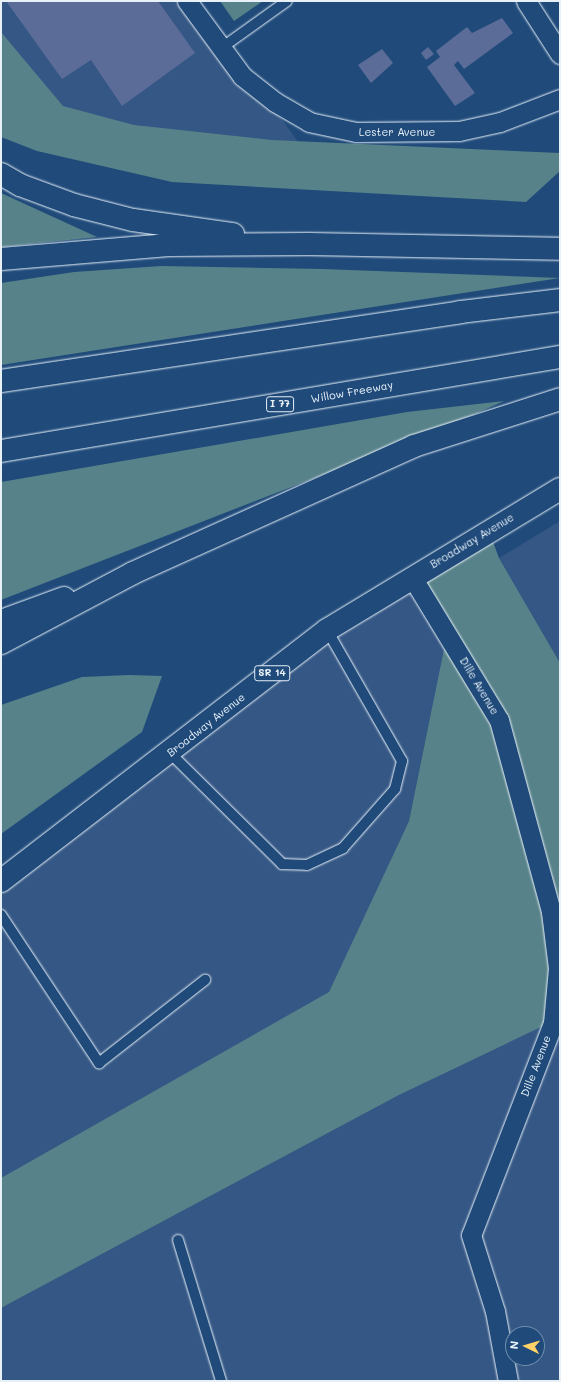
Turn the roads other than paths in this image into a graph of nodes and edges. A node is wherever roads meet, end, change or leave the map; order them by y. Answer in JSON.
{"nodes":[{"id":1,"x":187,"y":1,"type":"edge"},
{"id":2,"x":287,"y":1,"type":"edge"},
{"id":3,"x":526,"y":1,"type":"edge"},
{"id":4,"x":220,"y":49,"type":"junction"},
{"id":5,"x":560,"y":54,"type":"edge"},
{"id":6,"x":560,"y":99,"type":"edge"},
{"id":7,"x":1,"y":174,"type":"edge"},
{"id":8,"x":308,"y":244,"type":"junction"},
{"id":9,"x":560,"y":249,"type":"edge"},
{"id":10,"x":1,"y":259,"type":"edge"},
{"id":11,"x":560,"y":300,"type":"edge"},
{"id":12,"x":560,"y":357,"type":"edge"},
{"id":13,"x":1,"y":381,"type":"edge"},
{"id":14,"x":560,"y":399,"type":"edge"},
{"id":15,"x":1,"y":451,"type":"edge"},
{"id":16,"x":560,"y":489,"type":"edge"},
{"id":17,"x":133,"y":572,"type":"junction"},
{"id":18,"x":412,"y":577,"type":"junction"},
{"id":19,"x":1,"y":621,"type":"edge"},
{"id":20,"x":327,"y":630,"type":"junction"},
{"id":21,"x":1,"y":643,"type":"edge"},
{"id":22,"x":170,"y":753,"type":"junction"},
{"id":23,"x":1,"y":881,"type":"edge"},
{"id":24,"x":1,"y":915,"type":"edge"},
{"id":25,"x":205,"y":980,"type":"dead end"},
{"id":26,"x":178,"y":1240,"type":"dead end"},
{"id":27,"x":221,"y":1381,"type":"edge"},
{"id":28,"x":508,"y":1381,"type":"edge"}],
"edges":[{"from":1,"to":4,"type":"street","name":"Lester Avenue"},
{"from":2,"to":4,"type":"lane"},
{"from":3,"to":5,"type":"street"},
{"from":4,"to":6,"type":"street","name":"Lester Avenue"},
{"from":7,"to":8,"type":"main road"},
{"from":8,"to":9,"type":"main road"},
{"from":8,"to":10,"type":"main road"},
{"from":11,"to":13,"type":"main road"},
{"from":12,"to":15,"type":"main road","name":"Willow Freeway","number":"I 77"},
{"from":14,"to":17,"type":"main road"},
{"from":16,"to":18,"type":"main road","name":"Broadway Avenue","number":"SR 14"},
{"from":17,"to":19,"type":"main road"},
{"from":17,"to":21,"type":"main road"},
{"from":18,"to":20,"type":"main road","name":"Broadway Avenue","number":"SR 14"},
{"from":18,"to":28,"type":"street","name":"Dille Avenue"},
{"from":20,"to":22,"type":"main road","name":"Broadway Avenue","number":"SR 14"},
{"from":20,"to":22,"type":"lane"},
{"from":22,"to":23,"type":"main road","name":"Broadway Avenue","number":"SR 14"},
{"from":24,"to":25,"type":"lane"},
{"from":26,"to":27,"type":"lane"}]}
